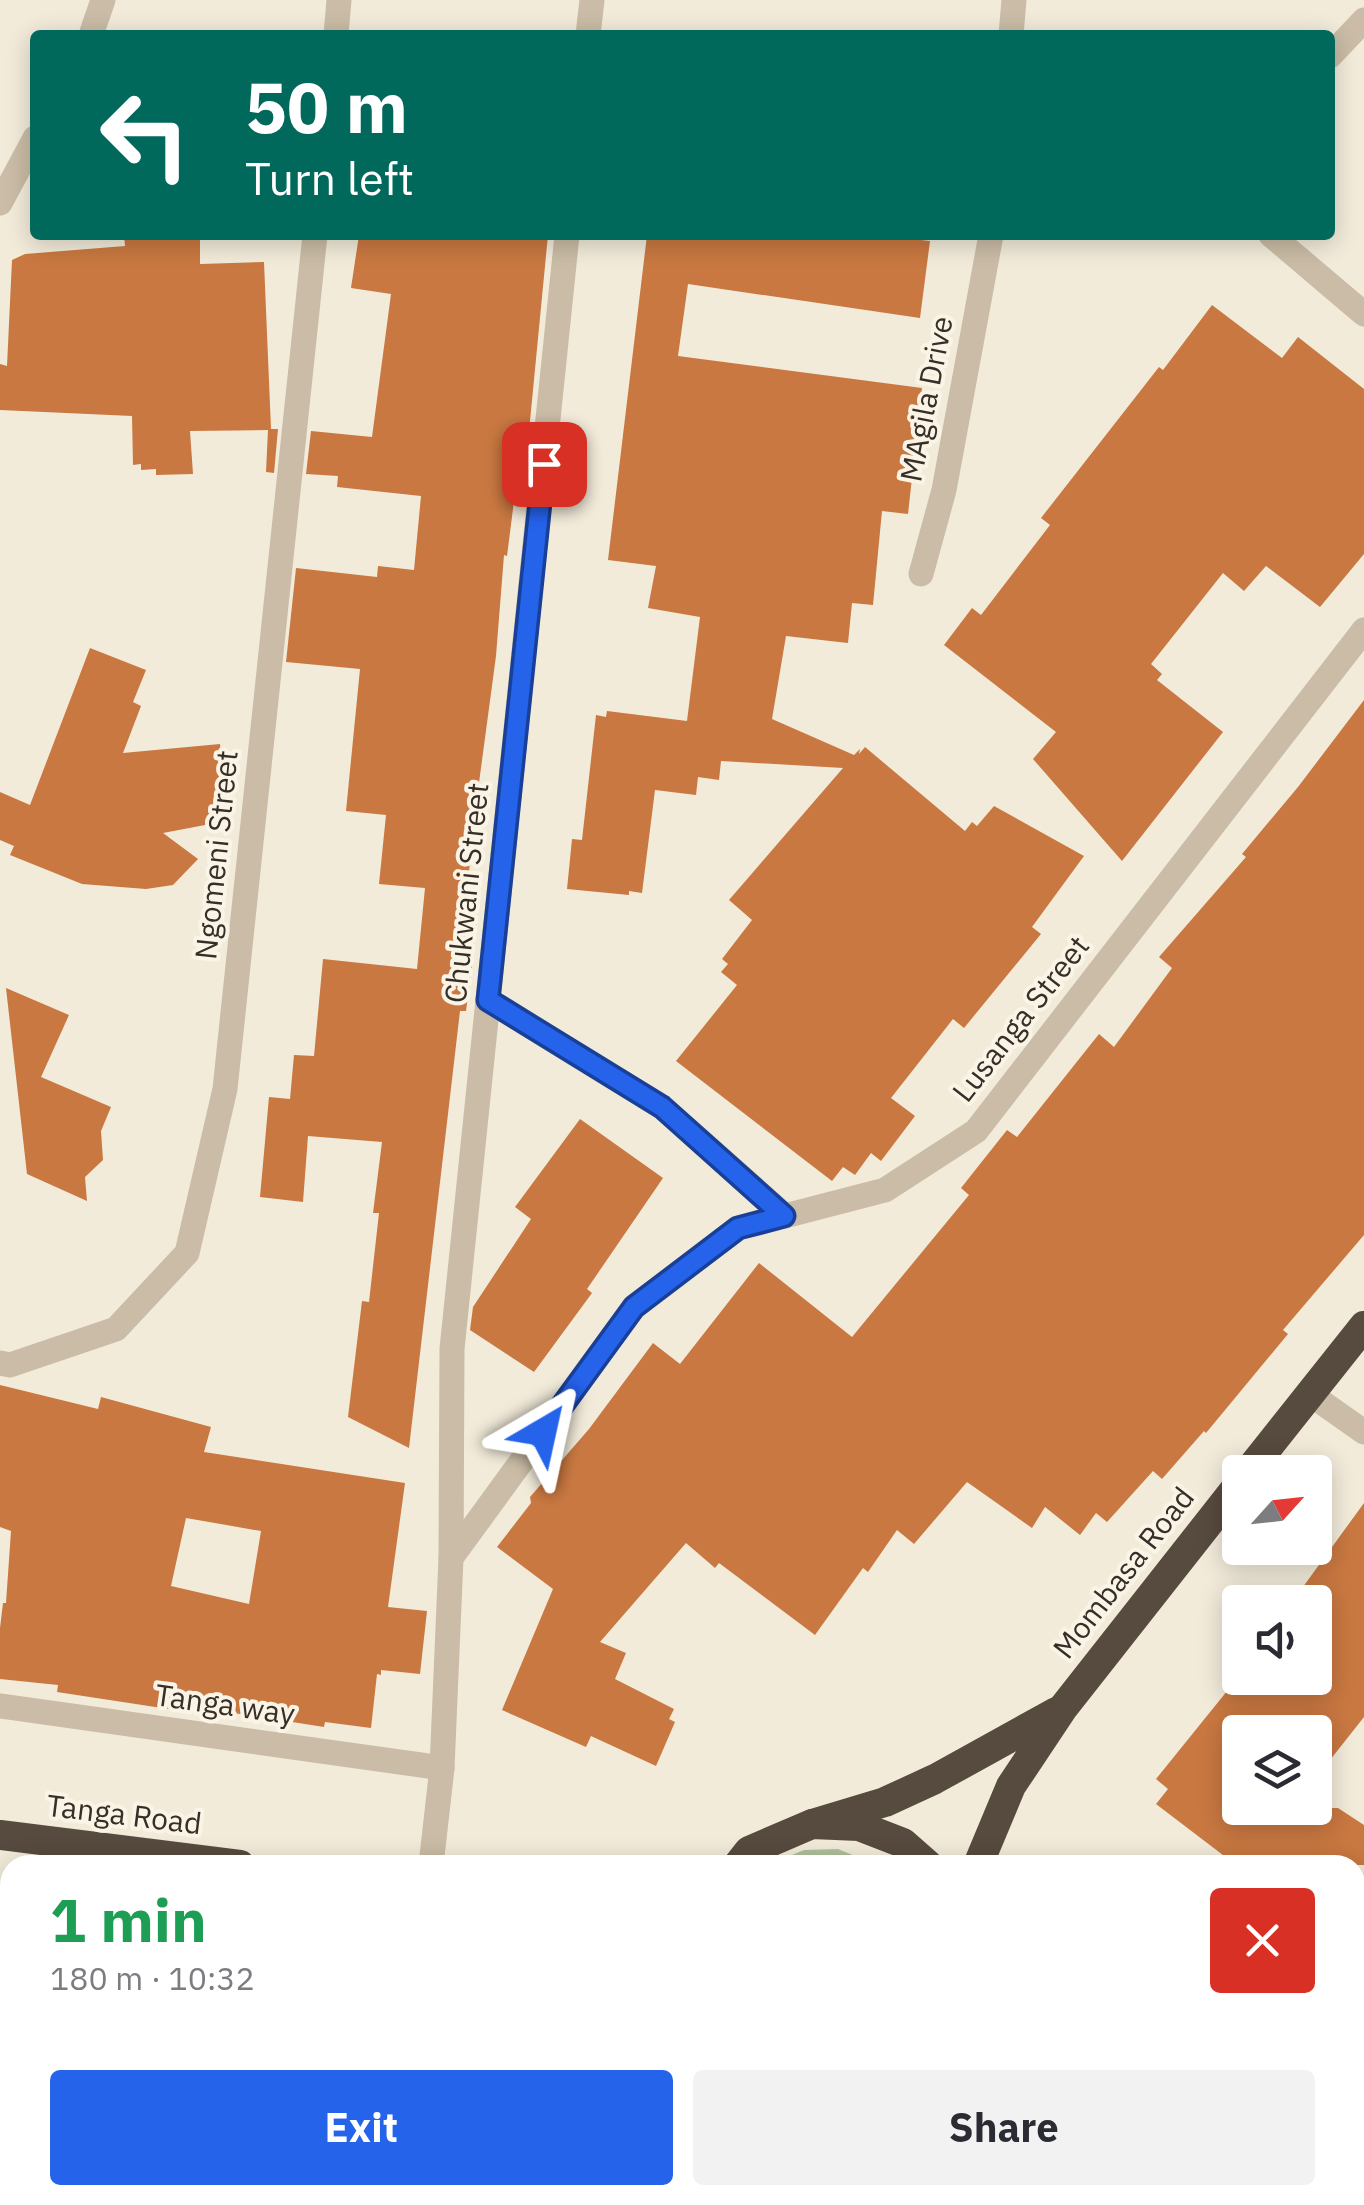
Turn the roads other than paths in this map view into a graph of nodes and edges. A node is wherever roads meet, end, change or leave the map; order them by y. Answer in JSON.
{"nodes":[{"id":1,"x":103,"y":0,"type":"edge"},
{"id":2,"x":339,"y":0,"type":"edge"},
{"id":3,"x":592,"y":0,"type":"edge"},
{"id":4,"x":1014,"y":0,"type":"edge"},
{"id":5,"x":1364,"y":20,"type":"edge"},
{"id":6,"x":92,"y":30,"type":"edge"},
{"id":7,"x":336,"y":30,"type":"edge"},
{"id":8,"x":589,"y":30,"type":"edge"},
{"id":9,"x":1012,"y":30,"type":"edge"},
{"id":10,"x":1335,"y":51,"type":"edge"},
{"id":11,"x":30,"y":147,"type":"edge"},
{"id":12,"x":0,"y":203,"type":"edge"},
{"id":13,"x":313,"y":240,"type":"edge"},
{"id":14,"x":567,"y":240,"type":"edge"},
{"id":15,"x":989,"y":240,"type":"edge"},
{"id":16,"x":1277,"y":240,"type":"edge"},
{"id":17,"x":1364,"y":314,"type":"edge"},
{"id":18,"x":921,"y":574,"type":"dead end"},
{"id":19,"x":1364,"y":630,"type":"edge"},
{"id":20,"x":488,"y":1000,"type":"junction"},
{"id":21,"x":784,"y":1216,"type":"junction"},
{"id":22,"x":1364,"y":1326,"type":"edge"},
{"id":23,"x":0,"y":1363,"type":"edge"},
{"id":24,"x":1310,"y":1394,"type":"junction"},
{"id":25,"x":1364,"y":1432,"type":"edge"},
{"id":26,"x":1262,"y":1455,"type":"edge"},
{"id":27,"x":1222,"y":1506,"type":"edge"},
{"id":28,"x":451,"y":1558,"type":"junction"},
{"id":29,"x":0,"y":1706,"type":"edge"},
{"id":30,"x":1063,"y":1708,"type":"junction"},
{"id":31,"x":442,"y":1768,"type":"junction"},
{"id":32,"x":812,"y":1824,"type":"junction"},
{"id":33,"x":0,"y":1835,"type":"edge"},
{"id":34,"x":135,"y":1855,"type":"edge"},
{"id":35,"x":433,"y":1855,"type":"edge"},
{"id":36,"x":750,"y":1855,"type":"edge"},
{"id":37,"x":916,"y":1855,"type":"edge"},
{"id":38,"x":982,"y":1855,"type":"edge"}],
"edges":[{"from":1,"to":6,"type":"street"},
{"from":2,"to":7,"type":"street"},
{"from":3,"to":8,"type":"street"},
{"from":4,"to":9,"type":"street"},
{"from":5,"to":10,"type":"street"},
{"from":11,"to":12,"type":"street"},
{"from":13,"to":23,"type":"street","name":"Ngomeni Street"},
{"from":14,"to":20,"type":"street","name":"Chukwani Street"},
{"from":15,"to":18,"type":"street","name":"MAgila Drive"},
{"from":16,"to":17,"type":"street"},
{"from":19,"to":21,"type":"street","name":"Lusanga Street"},
{"from":20,"to":21,"type":"street"},
{"from":20,"to":28,"type":"street","name":"Chukwani Street"},
{"from":21,"to":28,"type":"street","name":"Lusanga Street"},
{"from":22,"to":24,"type":"highway"},
{"from":24,"to":25,"type":"street"},
{"from":24,"to":26,"type":"highway"},
{"from":27,"to":30,"type":"highway","name":"Mombasa Road"},
{"from":28,"to":31,"type":"street","name":"Chukwani Street"},
{"from":29,"to":31,"type":"street","name":"Tanga way"},
{"from":30,"to":32,"type":"highway","name":"Mombasa Road"},
{"from":30,"to":38,"type":"highway","name":"Mombasa Road"},
{"from":31,"to":35,"type":"street","name":"Chukwani Street"},
{"from":32,"to":36,"type":"highway","name":"Mombasa Road"},
{"from":32,"to":37,"type":"highway"},
{"from":33,"to":34,"type":"highway","name":"Tanga Road"}]}
